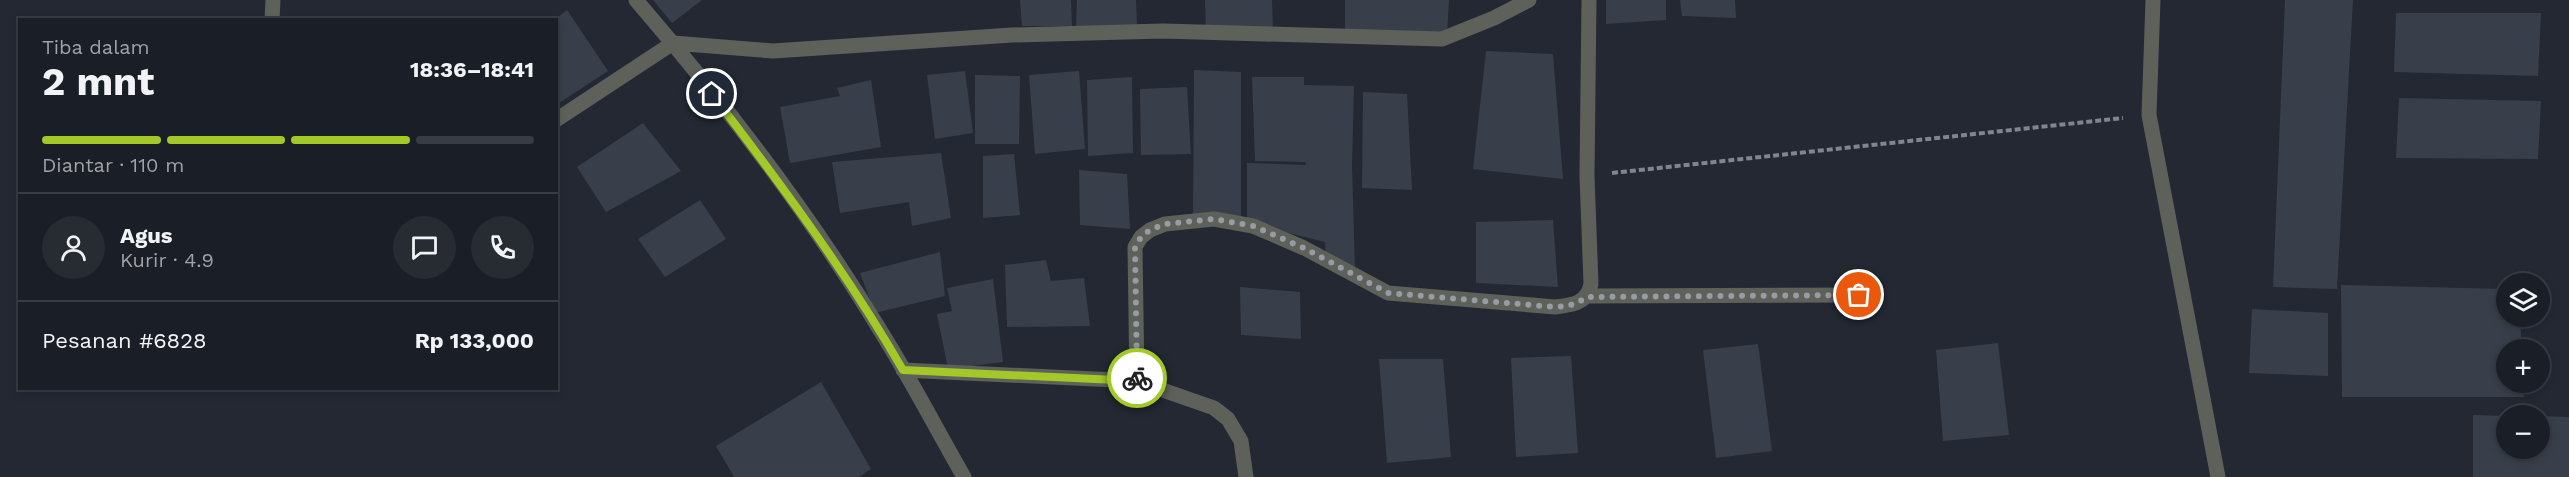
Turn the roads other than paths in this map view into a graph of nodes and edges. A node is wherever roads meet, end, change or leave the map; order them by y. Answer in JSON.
{"nodes":[{"id":1,"x":273,"y":0,"type":"edge"},
{"id":2,"x":636,"y":0,"type":"edge"},
{"id":3,"x":1529,"y":0,"type":"edge"},
{"id":4,"x":1589,"y":0,"type":"edge"},
{"id":5,"x":2153,"y":0,"type":"edge"},
{"id":6,"x":272,"y":18,"type":"edge"},
{"id":7,"x":673,"y":43,"type":"junction"},
{"id":8,"x":558,"y":119,"type":"edge"},
{"id":9,"x":1859,"y":295,"type":"dead end"},
{"id":10,"x":1586,"y":297,"type":"junction"},
{"id":11,"x":903,"y":370,"type":"junction"},
{"id":12,"x":1137,"y":381,"type":"junction"},
{"id":13,"x":964,"y":477,"type":"edge"},
{"id":14,"x":1246,"y":477,"type":"edge"},
{"id":15,"x":2218,"y":477,"type":"edge"}],
"edges":[{"from":1,"to":6,"type":"street"},
{"from":2,"to":7,"type":"street"},
{"from":3,"to":7,"type":"street"},
{"from":4,"to":10,"type":"street"},
{"from":5,"to":15,"type":"street"},
{"from":7,"to":8,"type":"street"},
{"from":7,"to":11,"type":"street"},
{"from":9,"to":10,"type":"street"},
{"from":10,"to":12,"type":"street"},
{"from":11,"to":12,"type":"street"},
{"from":11,"to":13,"type":"street"},
{"from":12,"to":14,"type":"street"}]}
